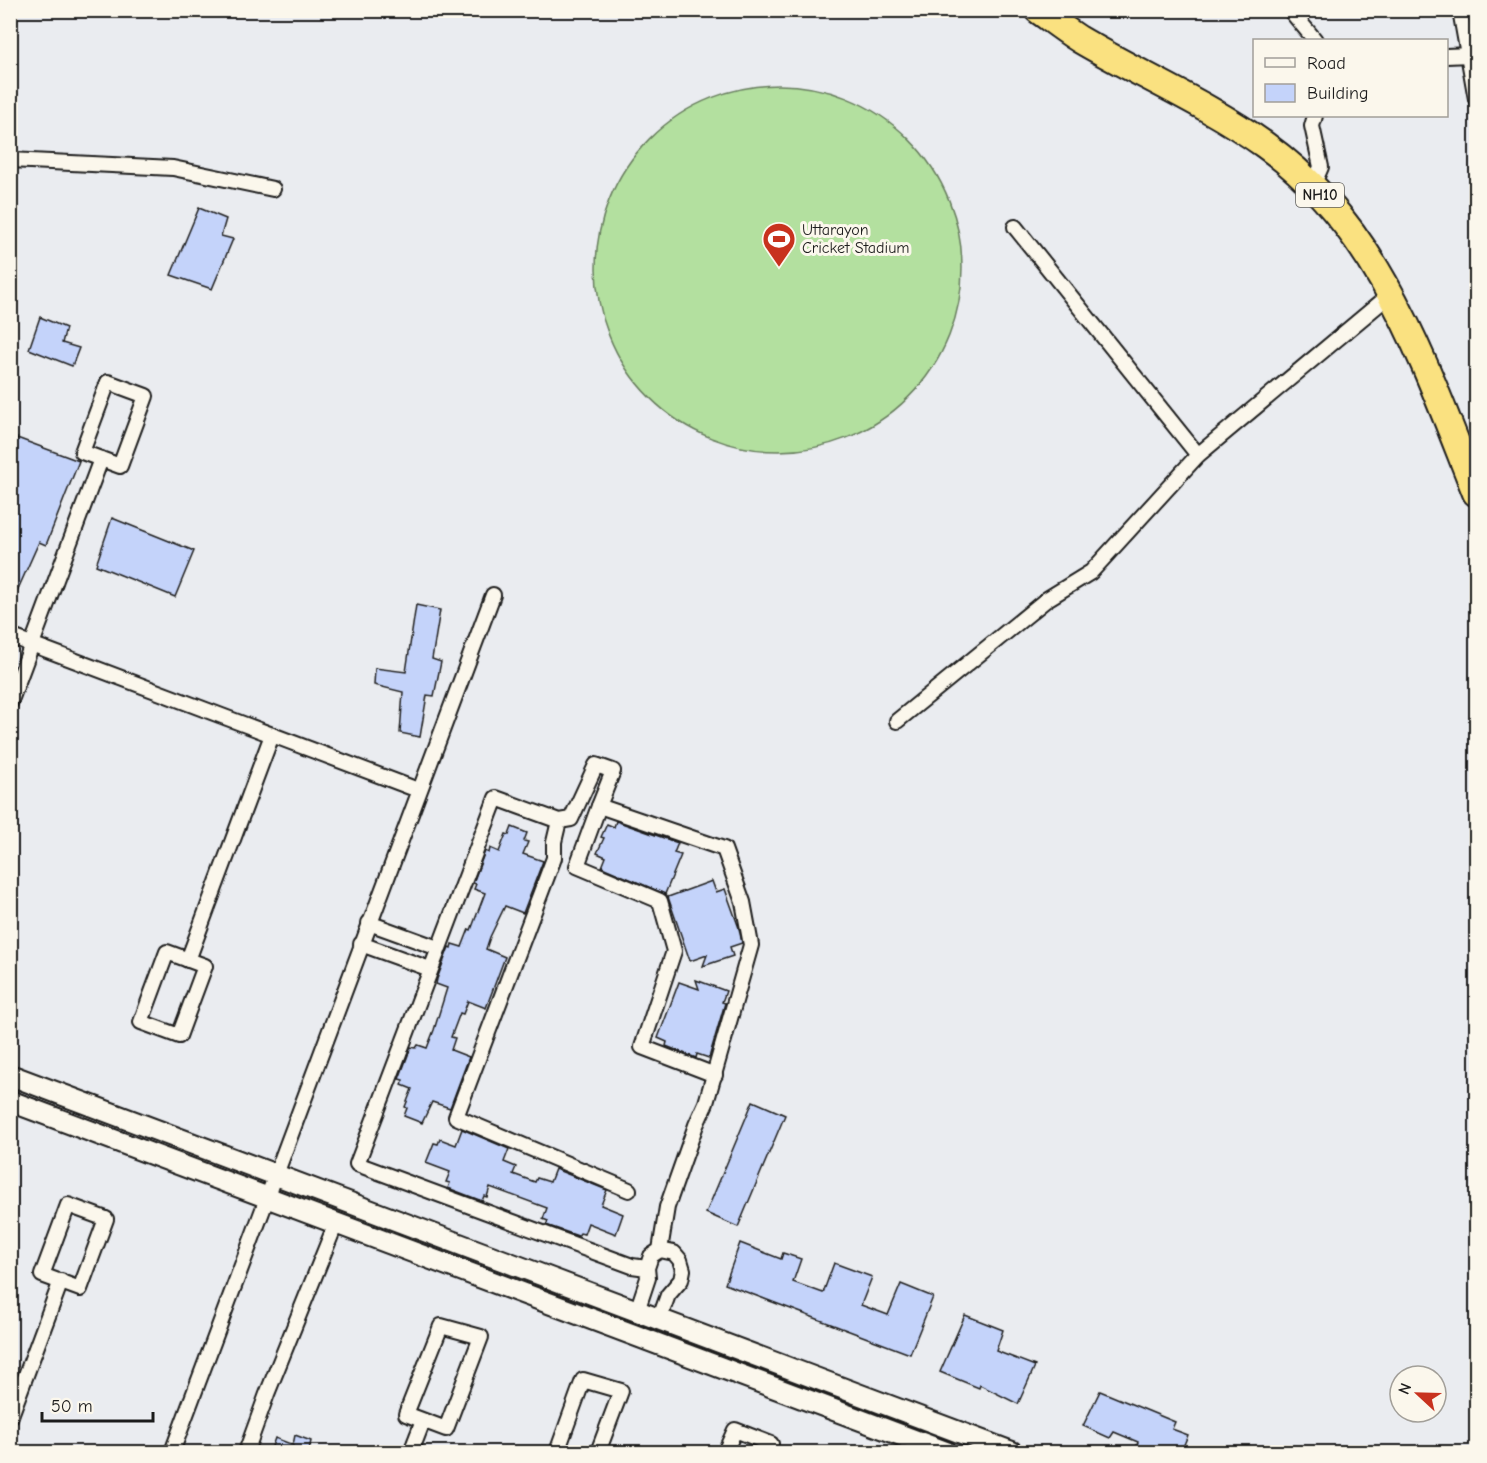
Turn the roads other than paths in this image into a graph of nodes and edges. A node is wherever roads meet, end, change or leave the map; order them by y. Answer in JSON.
{"nodes":[{"id":1,"x":1038,"y":10,"type":"edge"},
{"id":2,"x":1290,"y":10,"type":"edge"},
{"id":3,"x":1460,"y":10,"type":"edge"},
{"id":4,"x":1314,"y":39,"type":"edge"},
{"id":5,"x":1470,"y":55,"type":"junction"},
{"id":6,"x":1448,"y":56,"type":"edge"},
{"id":7,"x":1476,"y":99,"type":"edge"},
{"id":8,"x":1315,"y":117,"type":"edge"},
{"id":9,"x":10,"y":160,"type":"edge"},
{"id":10,"x":1312,"y":188,"type":"junction"},
{"id":11,"x":273,"y":189,"type":"dead end"},
{"id":12,"x":1015,"y":227,"type":"dead end"},
{"id":13,"x":1391,"y":294,"type":"junction"},
{"id":14,"x":1198,"y":456,"type":"junction"},
{"id":15,"x":101,"y":459,"type":"junction"},
{"id":16,"x":1476,"y":493,"type":"edge"},
{"id":17,"x":493,"y":595,"type":"dead end"},
{"id":18,"x":10,"y":636,"type":"edge"},
{"id":19,"x":32,"y":645,"type":"junction"},
{"id":20,"x":10,"y":703,"type":"edge"},
{"id":21,"x":897,"y":722,"type":"dead end"},
{"id":22,"x":272,"y":735,"type":"junction"},
{"id":23,"x":418,"y":790,"type":"junction"},
{"id":24,"x":599,"y":806,"type":"junction"},
{"id":25,"x":559,"y":821,"type":"junction"},
{"id":26,"x":369,"y":923,"type":"junction"},
{"id":27,"x":361,"y":944,"type":"junction"},
{"id":28,"x":438,"y":948,"type":"junction"},
{"id":29,"x":188,"y":960,"type":"junction"},
{"id":30,"x":430,"y":969,"type":"junction"},
{"id":31,"x":10,"y":1075,"type":"edge"},
{"id":32,"x":714,"y":1075,"type":"junction"},
{"id":33,"x":10,"y":1101,"type":"edge"},
{"id":34,"x":275,"y":1175,"type":"junction"},
{"id":35,"x":629,"y":1190,"type":"dead end"},
{"id":36,"x":267,"y":1197,"type":"junction"},
{"id":37,"x":336,"y":1223,"type":"junction"},
{"id":38,"x":660,"y":1250,"type":"junction"},
{"id":39,"x":647,"y":1268,"type":"junction"},
{"id":40,"x":61,"y":1281,"type":"junction"},
{"id":41,"x":636,"y":1311,"type":"junction"},
{"id":42,"x":659,"y":1320,"type":"junction"},
{"id":43,"x":10,"y":1418,"type":"edge"},
{"id":44,"x":423,"y":1421,"type":"junction"},
{"id":45,"x":172,"y":1452,"type":"edge"},
{"id":46,"x":246,"y":1452,"type":"edge"},
{"id":47,"x":411,"y":1452,"type":"edge"},
{"id":48,"x":557,"y":1452,"type":"edge"},
{"id":49,"x":598,"y":1452,"type":"edge"},
{"id":50,"x":725,"y":1452,"type":"edge"},
{"id":51,"x":768,"y":1452,"type":"edge"},
{"id":52,"x":946,"y":1452,"type":"edge"},
{"id":53,"x":1012,"y":1452,"type":"edge"}],
"edges":[{"from":1,"to":10,"type":"highway","number":"NH10"},
{"from":2,"to":4,"type":"street"},
{"from":3,"to":5,"type":"street"},
{"from":5,"to":6,"type":"street"},
{"from":5,"to":7,"type":"street"},
{"from":8,"to":10,"type":"street"},
{"from":9,"to":11,"type":"street"},
{"from":10,"to":13,"type":"highway","number":"NH10"},
{"from":12,"to":14,"type":"street"},
{"from":13,"to":14,"type":"street"},
{"from":13,"to":16,"type":"highway","number":"NH10"},
{"from":14,"to":21,"type":"street"},
{"from":15,"to":15,"type":"street"},
{"from":15,"to":19,"type":"street"},
{"from":17,"to":23,"type":"street"},
{"from":18,"to":19,"type":"street"},
{"from":19,"to":20,"type":"street"},
{"from":19,"to":22,"type":"street"},
{"from":22,"to":23,"type":"street"},
{"from":22,"to":29,"type":"street"},
{"from":23,"to":26,"type":"street"},
{"from":24,"to":25,"type":"street"},
{"from":24,"to":32,"type":"street"},
{"from":24,"to":32,"type":"street"},
{"from":25,"to":28,"type":"street"},
{"from":25,"to":35,"type":"street"},
{"from":26,"to":27,"type":"street"},
{"from":26,"to":28,"type":"street"},
{"from":27,"to":30,"type":"street"},
{"from":27,"to":34,"type":"street"},
{"from":28,"to":30,"type":"street"},
{"from":29,"to":29,"type":"street"},
{"from":30,"to":39,"type":"street"},
{"from":31,"to":34,"type":"street"},
{"from":32,"to":38,"type":"street"},
{"from":33,"to":36,"type":"street"},
{"from":34,"to":36,"type":"street"},
{"from":34,"to":41,"type":"street"},
{"from":36,"to":37,"type":"street"},
{"from":36,"to":45,"type":"street"},
{"from":37,"to":46,"type":"street"},
{"from":37,"to":52,"type":"street"},
{"from":38,"to":39,"type":"street"},
{"from":38,"to":42,"type":"street"},
{"from":39,"to":41,"type":"street"},
{"from":40,"to":40,"type":"street"},
{"from":40,"to":43,"type":"street"},
{"from":41,"to":42,"type":"street"},
{"from":42,"to":53,"type":"street"},
{"from":44,"to":44,"type":"street"},
{"from":44,"to":47,"type":"street"},
{"from":48,"to":49,"type":"street"},
{"from":50,"to":51,"type":"street"}]}
